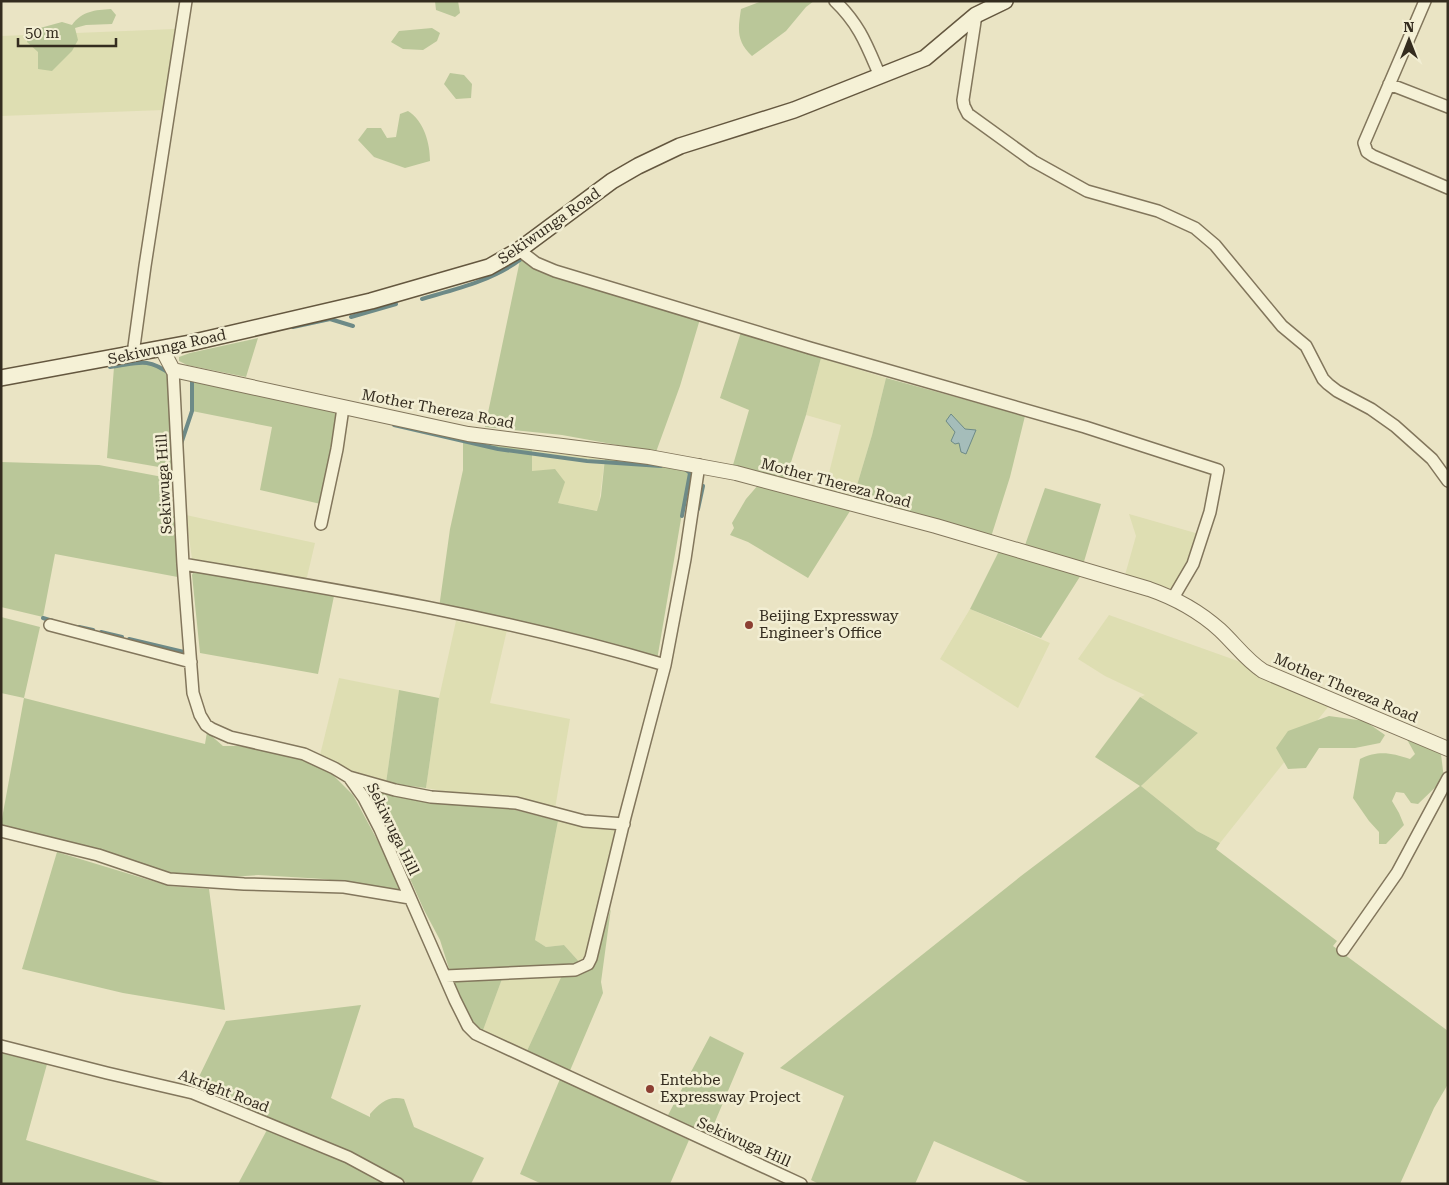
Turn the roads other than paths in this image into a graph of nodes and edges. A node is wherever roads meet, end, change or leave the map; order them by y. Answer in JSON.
{"nodes":[{"id":1,"x":186,"y":1,"type":"edge"},
{"id":2,"x":835,"y":1,"type":"edge"},
{"id":3,"x":1005,"y":1,"type":"edge"},
{"id":4,"x":1425,"y":1,"type":"edge"},
{"id":5,"x":976,"y":15,"type":"junction"},
{"id":6,"x":880,"y":76,"type":"junction"},
{"id":7,"x":1389,"y":84,"type":"junction"},
{"id":8,"x":1448,"y":107,"type":"edge"},
{"id":9,"x":1448,"y":188,"type":"edge"},
{"id":10,"x":519,"y":250,"type":"junction"},
{"id":11,"x":162,"y":349,"type":"junction"},
{"id":12,"x":133,"y":354,"type":"junction"},
{"id":13,"x":173,"y":370,"type":"junction"},
{"id":14,"x":1,"y":378,"type":"edge"},
{"id":15,"x":343,"y":408,"type":"junction"},
{"id":16,"x":699,"y":466,"type":"junction"},
{"id":17,"x":1448,"y":481,"type":"edge"},
{"id":18,"x":321,"y":524,"type":"dead end"},
{"id":19,"x":183,"y":564,"type":"junction"},
{"id":20,"x":1173,"y":598,"type":"junction"},
{"id":21,"x":50,"y":625,"type":"dead end"},
{"id":22,"x":191,"y":662,"type":"junction"},
{"id":23,"x":665,"y":666,"type":"junction"},
{"id":24,"x":1448,"y":748,"type":"edge"},
{"id":25,"x":349,"y":777,"type":"junction"},
{"id":26,"x":1448,"y":778,"type":"edge"},
{"id":27,"x":624,"y":824,"type":"junction"},
{"id":28,"x":1,"y":831,"type":"edge"},
{"id":29,"x":410,"y":898,"type":"junction"},
{"id":30,"x":1343,"y":950,"type":"dead end"},
{"id":31,"x":446,"y":976,"type":"junction"},
{"id":32,"x":1,"y":1046,"type":"edge"},
{"id":33,"x":398,"y":1184,"type":"edge"},
{"id":34,"x":801,"y":1184,"type":"edge"}],
"edges":[{"from":1,"to":12,"type":"street"},
{"from":2,"to":6,"type":"street"},
{"from":3,"to":5,"type":"main road","name":"Sekiwunga Road"},
{"from":4,"to":7,"type":"street"},
{"from":5,"to":6,"type":"main road","name":"Sekiwunga Road"},
{"from":5,"to":17,"type":"street"},
{"from":6,"to":10,"type":"main road","name":"Sekiwunga Road"},
{"from":7,"to":8,"type":"street"},
{"from":7,"to":9,"type":"street"},
{"from":10,"to":11,"type":"main road","name":"Sekiwunga Road"},
{"from":10,"to":20,"type":"street"},
{"from":11,"to":12,"type":"main road","name":"Sekiwunga Road"},
{"from":11,"to":13,"type":"street"},
{"from":12,"to":14,"type":"main road","name":"Sekiwunga Road"},
{"from":13,"to":15,"type":"street","name":"Mother Thereza Road"},
{"from":13,"to":19,"type":"street","name":"Sekiwuga Hill"},
{"from":15,"to":16,"type":"street","name":"Mother Thereza Road"},
{"from":15,"to":18,"type":"street"},
{"from":16,"to":20,"type":"street","name":"Mother Thereza Road"},
{"from":16,"to":23,"type":"street"},
{"from":19,"to":22,"type":"street","name":"Sekiwuga Hill"},
{"from":19,"to":23,"type":"street"},
{"from":20,"to":24,"type":"street","name":"Mother Thereza Road"},
{"from":21,"to":22,"type":"street"},
{"from":22,"to":25,"type":"street","name":"Sekiwuga Hill"},
{"from":23,"to":27,"type":"street"},
{"from":25,"to":27,"type":"street"},
{"from":25,"to":29,"type":"street","name":"Sekiwuga Hill"},
{"from":26,"to":30,"type":"street"},
{"from":27,"to":31,"type":"street"},
{"from":28,"to":29,"type":"street"},
{"from":29,"to":31,"type":"street","name":"Sekiwuga Hill"},
{"from":31,"to":34,"type":"street","name":"Sekiwuga Hill"},
{"from":32,"to":33,"type":"street","name":"Akright Road"}]}
